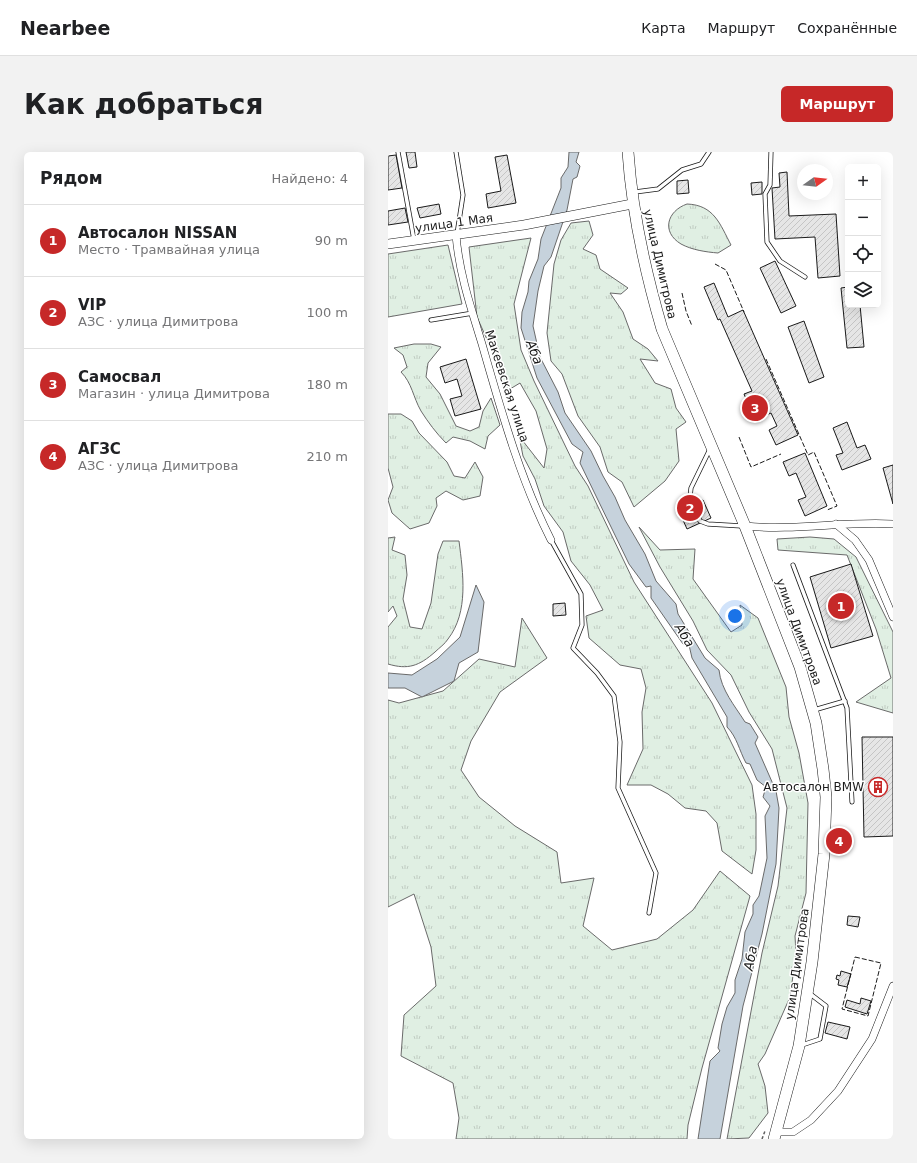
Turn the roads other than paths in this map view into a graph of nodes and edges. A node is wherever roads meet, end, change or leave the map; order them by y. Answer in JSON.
{"nodes":[{"id":1,"x":398,"y":152,"type":"edge"},
{"id":2,"x":456,"y":152,"type":"edge"},
{"id":3,"x":628,"y":152,"type":"edge"},
{"id":4,"x":709,"y":152,"type":"edge"},
{"id":5,"x":771,"y":152,"type":"edge"},
{"id":6,"x":631,"y":193,"type":"junction"},
{"id":7,"x":632,"y":204,"type":"junction"},
{"id":8,"x":456,"y":235,"type":"junction"},
{"id":9,"x":414,"y":241,"type":"junction"},
{"id":10,"x":388,"y":244,"type":"edge"},
{"id":11,"x":806,"y":277,"type":"dead end"},
{"id":12,"x":473,"y":314,"type":"junction"},
{"id":13,"x":431,"y":320,"type":"dead end"},
{"id":14,"x":711,"y":448,"type":"junction"},
{"id":15,"x":836,"y":524,"type":"junction"},
{"id":16,"x":890,"y":524,"type":"edge"},
{"id":17,"x":745,"y":526,"type":"junction"},
{"id":18,"x":552,"y":540,"type":"joint"},
{"id":19,"x":793,"y":564,"type":"dead end"},
{"id":20,"x":893,"y":617,"type":"edge"},
{"id":21,"x":845,"y":701,"type":"junction"},
{"id":22,"x":813,"y":711,"type":"junction"},
{"id":23,"x":852,"y":802,"type":"dead end"},
{"id":24,"x":649,"y":913,"type":"dead end"},
{"id":25,"x":893,"y":986,"type":"edge"},
{"id":26,"x":807,"y":992,"type":"junction"},
{"id":27,"x":799,"y":1046,"type":"junction"},
{"id":28,"x":775,"y":1135,"type":"edge"}],
"edges":[{"from":1,"to":9,"type":"lane"},
{"from":2,"to":8,"type":"lane"},
{"from":3,"to":6,"type":"main road","name":"улица Димитрова"},
{"from":4,"to":6,"type":"lane"},
{"from":5,"to":11,"type":"lane"},
{"from":6,"to":7,"type":"main road","name":"улица Димитрова"},
{"from":7,"to":8,"type":"street","name":"улица 1 Мая"},
{"from":7,"to":14,"type":"main road","name":"улица Димитрова"},
{"from":8,"to":9,"type":"street","name":"улица 1 Мая"},
{"from":8,"to":12,"type":"street","name":"Макеевская улица"},
{"from":9,"to":10,"type":"street","name":"улица 1 Мая"},
{"from":12,"to":13,"type":"lane"},
{"from":12,"to":18,"type":"street","name":"Макеевская улица"},
{"from":14,"to":17,"type":"main road","name":"улица Димитрова"},
{"from":14,"to":17,"type":"lane"},
{"from":15,"to":16,"type":"street"},
{"from":15,"to":17,"type":"street"},
{"from":15,"to":20,"type":"street"},
{"from":17,"to":22,"type":"main road","name":"улица Димитрова"},
{"from":18,"to":24,"type":"lane"},
{"from":19,"to":21,"type":"lane"},
{"from":21,"to":22,"type":"lane"},
{"from":21,"to":23,"type":"lane"},
{"from":22,"to":26,"type":"main road","name":"улица Димитрова"},
{"from":25,"to":28,"type":"street"},
{"from":26,"to":27,"type":"main road","name":"улица Димитрова"},
{"from":26,"to":27,"type":"lane"},
{"from":27,"to":28,"type":"main road","name":"улица Димитрова"}]}
